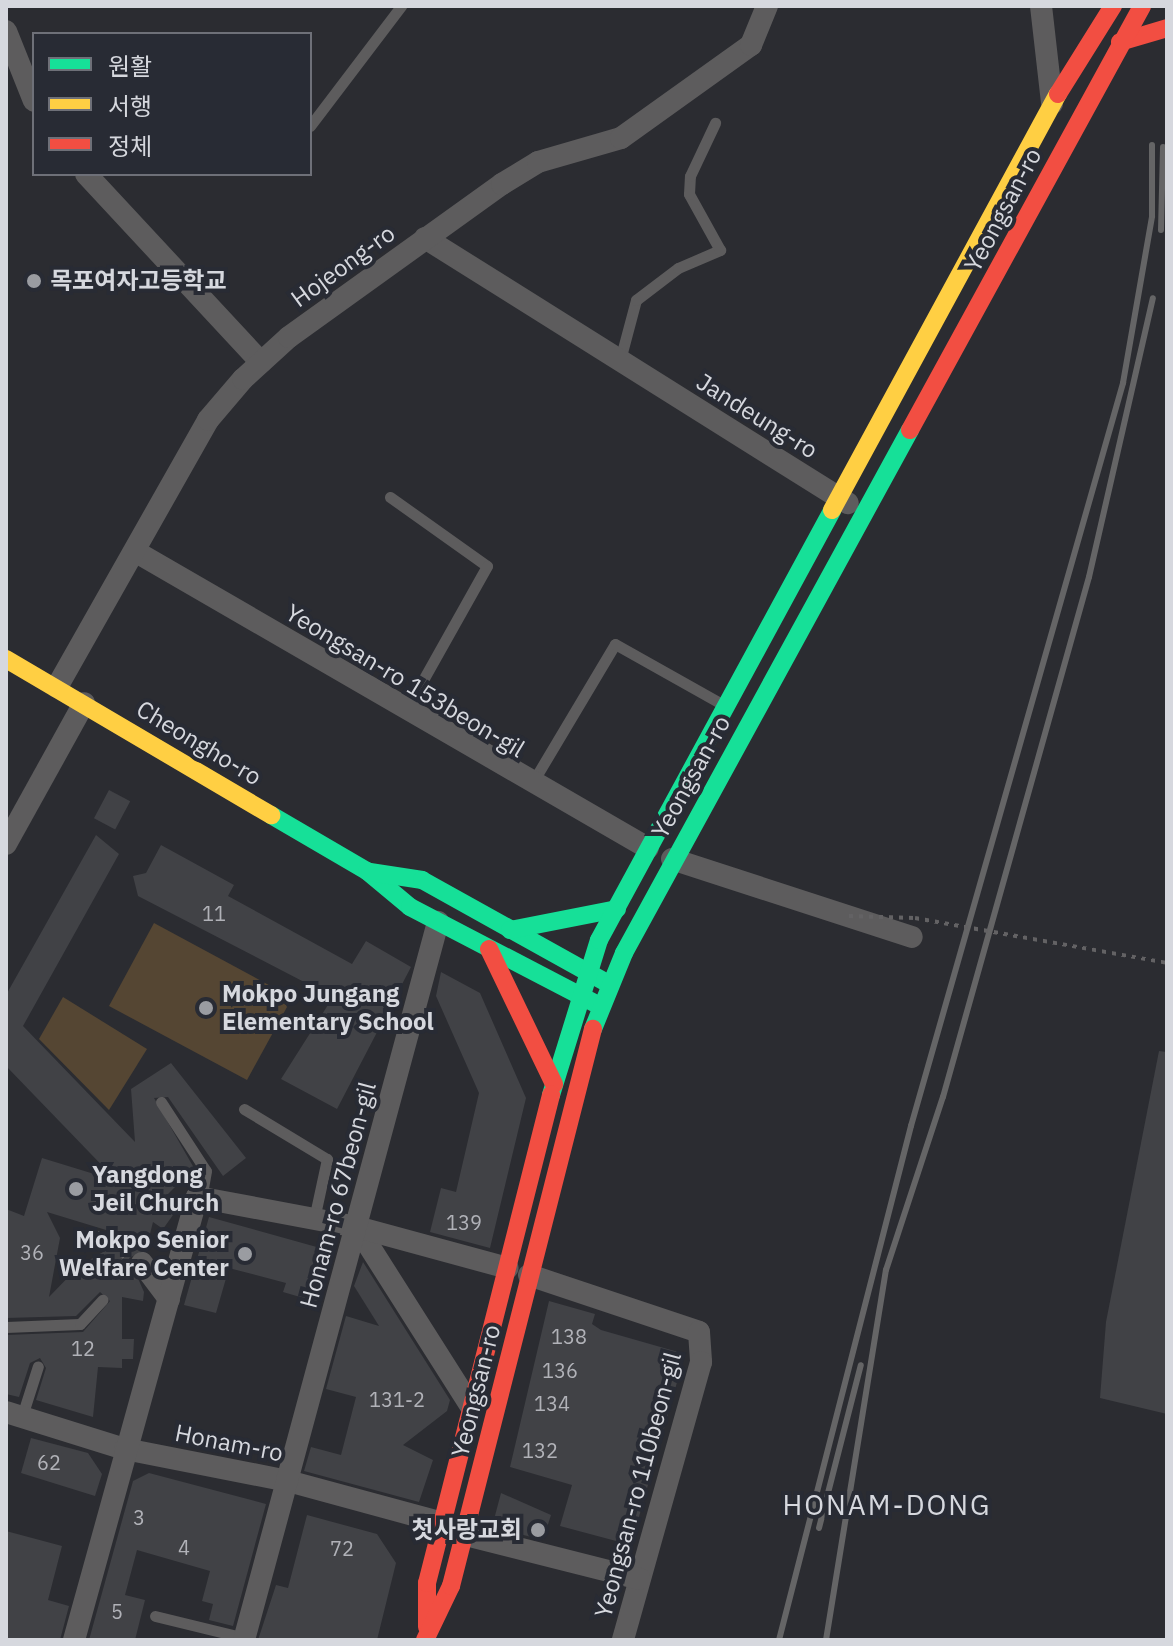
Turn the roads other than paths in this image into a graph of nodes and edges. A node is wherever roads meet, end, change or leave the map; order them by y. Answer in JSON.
{"nodes":[{"id":1,"x":401,"y":6,"type":"edge"},
{"id":2,"x":767,"y":6,"type":"edge"},
{"id":3,"x":1041,"y":6,"type":"edge"},
{"id":4,"x":1113,"y":6,"type":"edge"},
{"id":5,"x":1142,"y":6,"type":"edge"},
{"id":6,"x":1167,"y":28,"type":"edge"},
{"id":7,"x":6,"y":31,"type":"edge"},
{"id":8,"x":1120,"y":42,"type":"junction"},
{"id":9,"x":32,"y":96,"type":"edge"},
{"id":10,"x":1052,"y":103,"type":"junction"},
{"id":11,"x":312,"y":123,"type":"edge"},
{"id":12,"x":715,"y":123,"type":"dead end"},
{"id":13,"x":88,"y":176,"type":"edge"},
{"id":14,"x":425,"y":238,"type":"junction"},
{"id":15,"x":620,"y":361,"type":"junction"},
{"id":16,"x":261,"y":362,"type":"junction"},
{"id":17,"x":390,"y":497,"type":"dead end"},
{"id":18,"x":839,"y":498,"type":"junction"},
{"id":19,"x":867,"y":514,"type":"junction"},
{"id":20,"x":138,"y":553,"type":"junction"},
{"id":21,"x":6,"y":659,"type":"edge"},
{"id":22,"x":57,"y":687,"type":"junction"},
{"id":23,"x":84,"y":703,"type":"junction"},
{"id":24,"x":726,"y":706,"type":"junction"},
{"id":25,"x":405,"y":712,"type":"junction"},
{"id":26,"x":530,"y":786,"type":"junction"},
{"id":27,"x":6,"y":844,"type":"edge"},
{"id":28,"x":648,"y":848,"type":"junction"},
{"id":29,"x":672,"y":859,"type":"junction"},
{"id":30,"x":367,"y":871,"type":"junction"},
{"id":31,"x":617,"y":909,"type":"junction"},
{"id":32,"x":438,"y":922,"type":"junction"},
{"id":33,"x":510,"y":930,"type":"junction"},
{"id":34,"x":912,"y":937,"type":"dead end"},
{"id":35,"x":489,"y":949,"type":"junction"},
{"id":36,"x":588,"y":973,"type":"junction"},
{"id":37,"x":611,"y":986,"type":"junction"},
{"id":38,"x":580,"y":995,"type":"junction"},
{"id":39,"x":602,"y":1007,"type":"junction"},
{"id":40,"x":554,"y":1084,"type":"junction"},
{"id":41,"x":161,"y":1102,"type":"dead end"},
{"id":42,"x":244,"y":1109,"type":"dead end"},
{"id":43,"x":202,"y":1193,"type":"junction"},
{"id":44,"x":313,"y":1224,"type":"junction"},
{"id":45,"x":357,"y":1227,"type":"junction"},
{"id":46,"x":142,"y":1263,"type":"road end"},
{"id":47,"x":518,"y":1272,"type":"junction"},
{"id":48,"x":169,"y":1299,"type":"junction"},
{"id":49,"x":102,"y":1300,"type":"dead end"},
{"id":50,"x":6,"y":1327,"type":"edge"},
{"id":51,"x":38,"y":1366,"type":"dead end"},
{"id":52,"x":472,"y":1408,"type":"junction"},
{"id":53,"x":14,"y":1414,"type":"edge"},
{"id":54,"x":125,"y":1449,"type":"junction"},
{"id":55,"x":288,"y":1481,"type":"junction"},
{"id":56,"x":443,"y":1523,"type":"junction"},
{"id":57,"x":466,"y":1535,"type":"junction"},
{"id":58,"x":640,"y":1579,"type":"junction"},
{"id":59,"x":155,"y":1616,"type":"dead end"},
{"id":60,"x":426,"y":1635,"type":"edge"},
{"id":61,"x":245,"y":1639,"type":"edge"},
{"id":62,"x":74,"y":1640,"type":"edge"},
{"id":63,"x":623,"y":1640,"type":"edge"}],
"edges":[{"from":1,"to":11,"type":"lane"},
{"from":2,"to":14,"type":"street","name":"Hojeong-ro"},
{"from":3,"to":10,"type":"street"},
{"from":4,"to":10,"type":"street","name":"Yeongsan-ro"},
{"from":5,"to":8,"type":"street","name":"Yeongsan-ro"},
{"from":6,"to":8,"type":"street"},
{"from":7,"to":9,"type":"street"},
{"from":8,"to":19,"type":"street","name":"Yeongsan-ro"},
{"from":10,"to":18,"type":"street","name":"Yeongsan-ro"},
{"from":12,"to":15,"type":"lane"},
{"from":13,"to":16,"type":"street"},
{"from":14,"to":15,"type":"street","name":"Jandeung-ro"},
{"from":14,"to":16,"type":"street","name":"Hojeong-ro"},
{"from":15,"to":18,"type":"street","name":"Jandeung-ro"},
{"from":16,"to":20,"type":"street","name":"Hojeong-ro"},
{"from":17,"to":25,"type":"lane"},
{"from":18,"to":19,"type":"street","name":"Jandeung-ro"},
{"from":18,"to":24,"type":"street","name":"Yeongsan-ro"},
{"from":19,"to":29,"type":"street","name":"Yeongsan-ro"},
{"from":20,"to":22,"type":"street","name":"Hojeong-ro"},
{"from":20,"to":25,"type":"street","name":"Yeongsan-ro 153beon-gil"},
{"from":21,"to":22,"type":"street","name":"Cheongho-ro"},
{"from":22,"to":23,"type":"street","name":"Cheongho-ro"},
{"from":23,"to":27,"type":"street"},
{"from":23,"to":30,"type":"street","name":"Cheongho-ro"},
{"from":24,"to":26,"type":"lane"},
{"from":24,"to":28,"type":"street","name":"Yeongsan-ro"},
{"from":25,"to":26,"type":"street","name":"Yeongsan-ro 153beon-gil"},
{"from":26,"to":28,"type":"street","name":"Yeongsan-ro 153beon-gil"},
{"from":28,"to":31,"type":"street","name":"Yeongsan-ro"},
{"from":29,"to":34,"type":"street"},
{"from":29,"to":37,"type":"street","name":"Yeongsan-ro"},
{"from":30,"to":32,"type":"street","name":"Cheongho-ro"},
{"from":30,"to":33,"type":"street","name":"Cheongho-ro"},
{"from":31,"to":33,"type":"street"},
{"from":31,"to":36,"type":"street","name":"Yeongsan-ro"},
{"from":32,"to":35,"type":"street","name":"Cheongho-ro"},
{"from":32,"to":45,"type":"street","name":"Honam-ro 67beon-gil"},
{"from":33,"to":36,"type":"street","name":"Cheongho-ro"},
{"from":35,"to":38,"type":"street","name":"Cheongho-ro"},
{"from":35,"to":40,"type":"street"},
{"from":36,"to":37,"type":"street","name":"Cheongho-ro"},
{"from":36,"to":38,"type":"street","name":"Yeongsan-ro"},
{"from":37,"to":39,"type":"street","name":"Yeongsan-ro"},
{"from":38,"to":39,"type":"street","name":"Cheongho-ro"},
{"from":38,"to":40,"type":"street","name":"Yeongsan-ro"},
{"from":39,"to":47,"type":"street","name":"Yeongsan-ro"},
{"from":40,"to":47,"type":"street","name":"Yeongsan-ro"},
{"from":41,"to":43,"type":"lane"},
{"from":42,"to":44,"type":"lane"},
{"from":43,"to":44,"type":"street"},
{"from":43,"to":48,"type":"street"},
{"from":44,"to":45,"type":"street"},
{"from":45,"to":47,"type":"street"},
{"from":45,"to":52,"type":"street"},
{"from":45,"to":55,"type":"street","name":"Honam-ro 67beon-gil"},
{"from":46,"to":48,"type":"street"},
{"from":47,"to":52,"type":"street","name":"Yeongsan-ro"},
{"from":47,"to":57,"type":"street","name":"Yeongsan-ro"},
{"from":47,"to":58,"type":"street","name":"Yeongsan-ro 110beon-gil"},
{"from":48,"to":54,"type":"street"},
{"from":49,"to":50,"type":"lane"},
{"from":51,"to":53,"type":"lane"},
{"from":52,"to":56,"type":"street","name":"Yeongsan-ro"},
{"from":53,"to":54,"type":"street","name":"Honam-ro"},
{"from":54,"to":55,"type":"street","name":"Honam-ro"},
{"from":54,"to":62,"type":"street"},
{"from":55,"to":56,"type":"street","name":"Honam-ro"},
{"from":55,"to":61,"type":"street","name":"Honam-ro 67beon-gil"},
{"from":56,"to":60,"type":"street","name":"Yeongsan-ro"},
{"from":57,"to":58,"type":"street"},
{"from":57,"to":60,"type":"street","name":"Yeongsan-ro"},
{"from":58,"to":63,"type":"street","name":"Yeongsan-ro 110beon-gil"},
{"from":59,"to":61,"type":"lane"}]}
